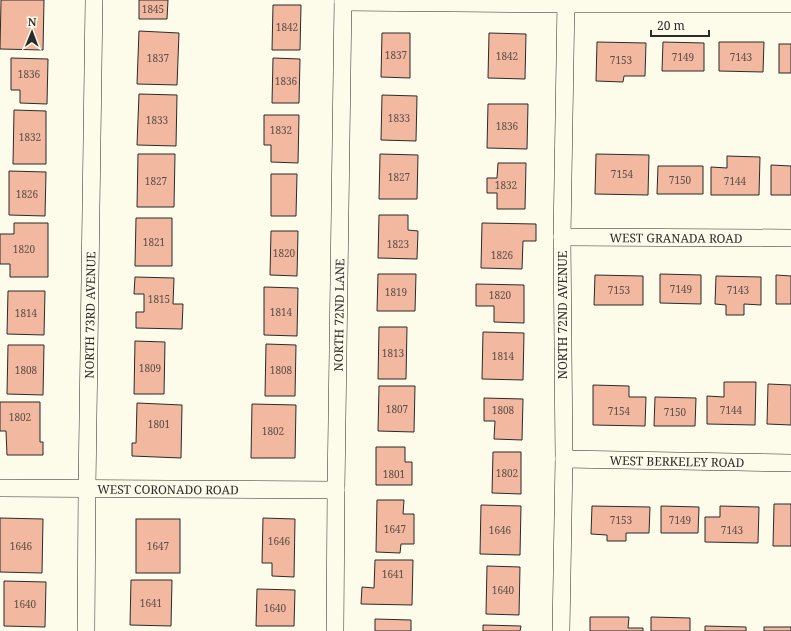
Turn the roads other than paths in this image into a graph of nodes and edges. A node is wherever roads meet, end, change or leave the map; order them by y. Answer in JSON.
{"nodes":[{"id":1,"x":94,"y":0,"type":"edge"},
{"id":2,"x":343,"y":1,"type":"edge"},
{"id":3,"x":566,"y":2,"type":"edge"},
{"id":4,"x":791,"y":4,"type":"edge"},
{"id":5,"x":562,"y":237,"type":"junction"},
{"id":6,"x":791,"y":238,"type":"edge"},
{"id":7,"x":564,"y":460,"type":"junction"},
{"id":8,"x":791,"y":463,"type":"edge"},
{"id":9,"x":0,"y":488,"type":"edge"},
{"id":10,"x":87,"y":488,"type":"junction"},
{"id":11,"x":336,"y":490,"type":"junction"},
{"id":12,"x":86,"y":631,"type":"edge"},
{"id":13,"x":335,"y":631,"type":"edge"},
{"id":14,"x":561,"y":631,"type":"edge"}],
"edges":[{"from":1,"to":10,"type":"street","name":"NORTH 73RD AVENUE"},
{"from":2,"to":3,"type":"street"},
{"from":2,"to":11,"type":"street","name":"NORTH 72ND LANE"},
{"from":3,"to":4,"type":"street"},
{"from":3,"to":5,"type":"street","name":"NORTH 72ND AVENUE"},
{"from":5,"to":6,"type":"street","name":"WEST GRANADA ROAD"},
{"from":5,"to":7,"type":"street","name":"NORTH 72ND AVENUE"},
{"from":7,"to":8,"type":"street","name":"WEST BERKELEY ROAD"},
{"from":7,"to":14,"type":"street","name":"NORTH 72ND AVENUE"},
{"from":9,"to":10,"type":"street","name":"WEST CORONADO ROAD"},
{"from":10,"to":11,"type":"street","name":"WEST CORONADO ROAD"},
{"from":10,"to":12,"type":"street","name":"NORTH 73RD AVENUE"},
{"from":11,"to":13,"type":"street","name":"NORTH 72ND LANE"}]}
